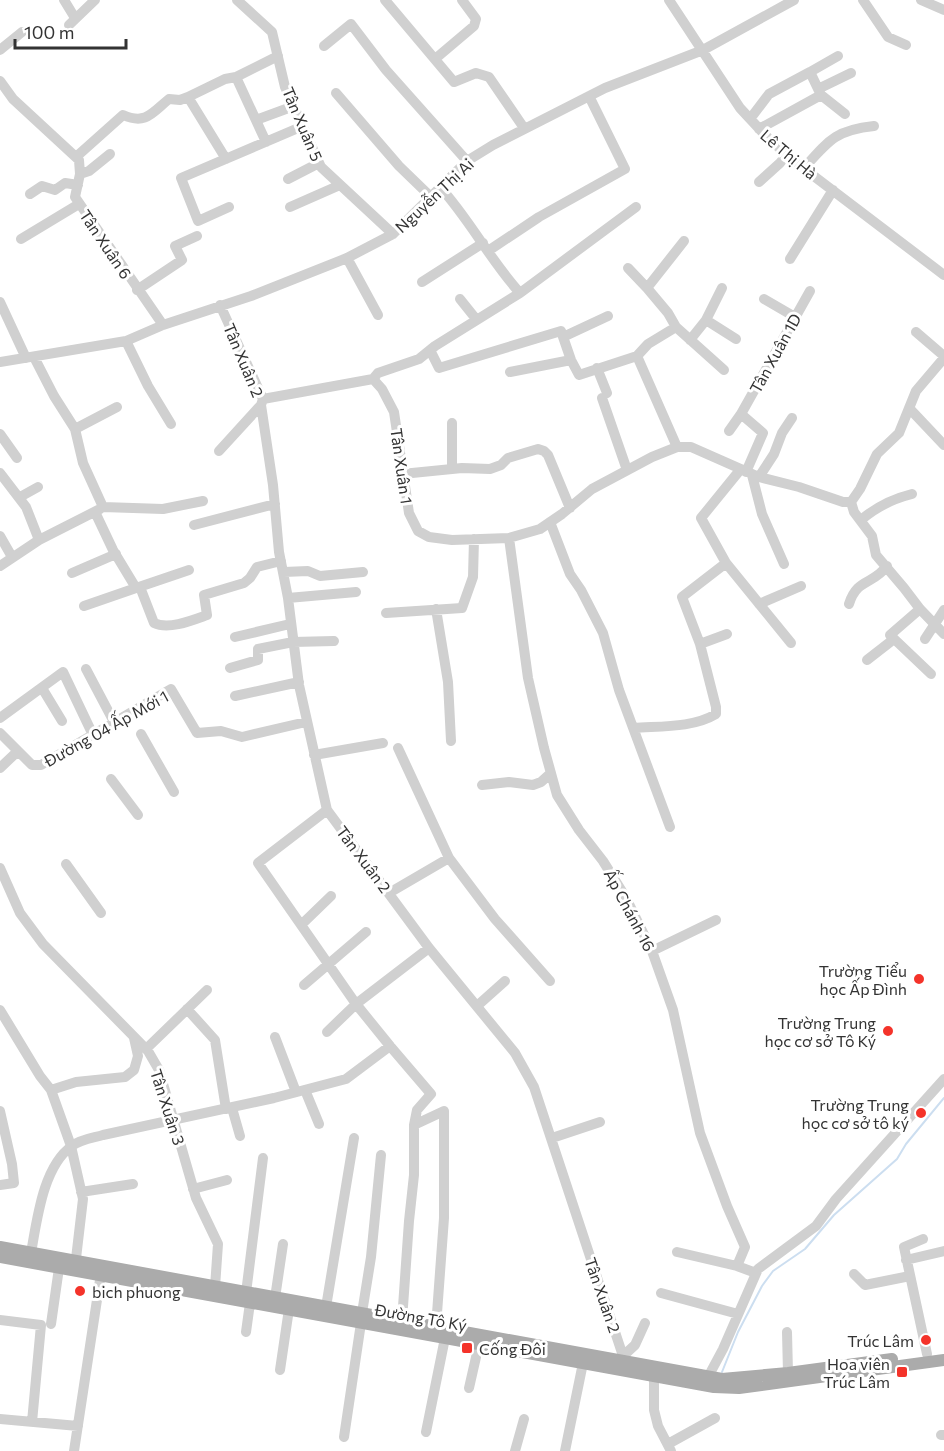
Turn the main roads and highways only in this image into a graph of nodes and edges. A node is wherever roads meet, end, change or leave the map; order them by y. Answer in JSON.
{"nodes":[{"id":1,"x":0,"y":1247,"type":"edge"},
{"id":2,"x":0,"y":1257,"type":"edge"},
{"id":3,"x":75,"y":1266,"type":"junction"},
{"id":4,"x":101,"y":1270,"type":"junction"},
{"id":5,"x":248,"y":1298,"type":"junction"},
{"id":6,"x":361,"y":1318,"type":"junction"},
{"id":7,"x":944,"y":1352,"type":"edge"},
{"id":8,"x":944,"y":1360,"type":"edge"},
{"id":9,"x":622,"y":1362,"type":"junction"},
{"id":10,"x":653,"y":1371,"type":"junction"}],
"edges":[{"from":1,"to":3,"type":"main road","name":"Đường Tô Ký"},
{"from":2,"to":3,"type":"main road","name":"Đường Tô Ký"},
{"from":3,"to":4,"type":"main road","name":"Đường Tô Ký"},
{"from":4,"to":5,"type":"main road","name":"Đường Tô Ký"},
{"from":4,"to":5,"type":"main road","name":"Đường Tô Ký"},
{"from":5,"to":6,"type":"main road","name":"Đường Tô Ký"},
{"from":5,"to":6,"type":"main road","name":"Đường Tô Ký"},
{"from":6,"to":9,"type":"main road","name":"Đường Tô Ký"},
{"from":6,"to":9,"type":"main road","name":"Đường Tô Ký"},
{"from":7,"to":10,"type":"main road","name":"Đường Tô Ký"},
{"from":8,"to":10,"type":"main road","name":"Đường Tô Ký"},
{"from":9,"to":10,"type":"main road","name":"Đường Tô Ký"}]}
